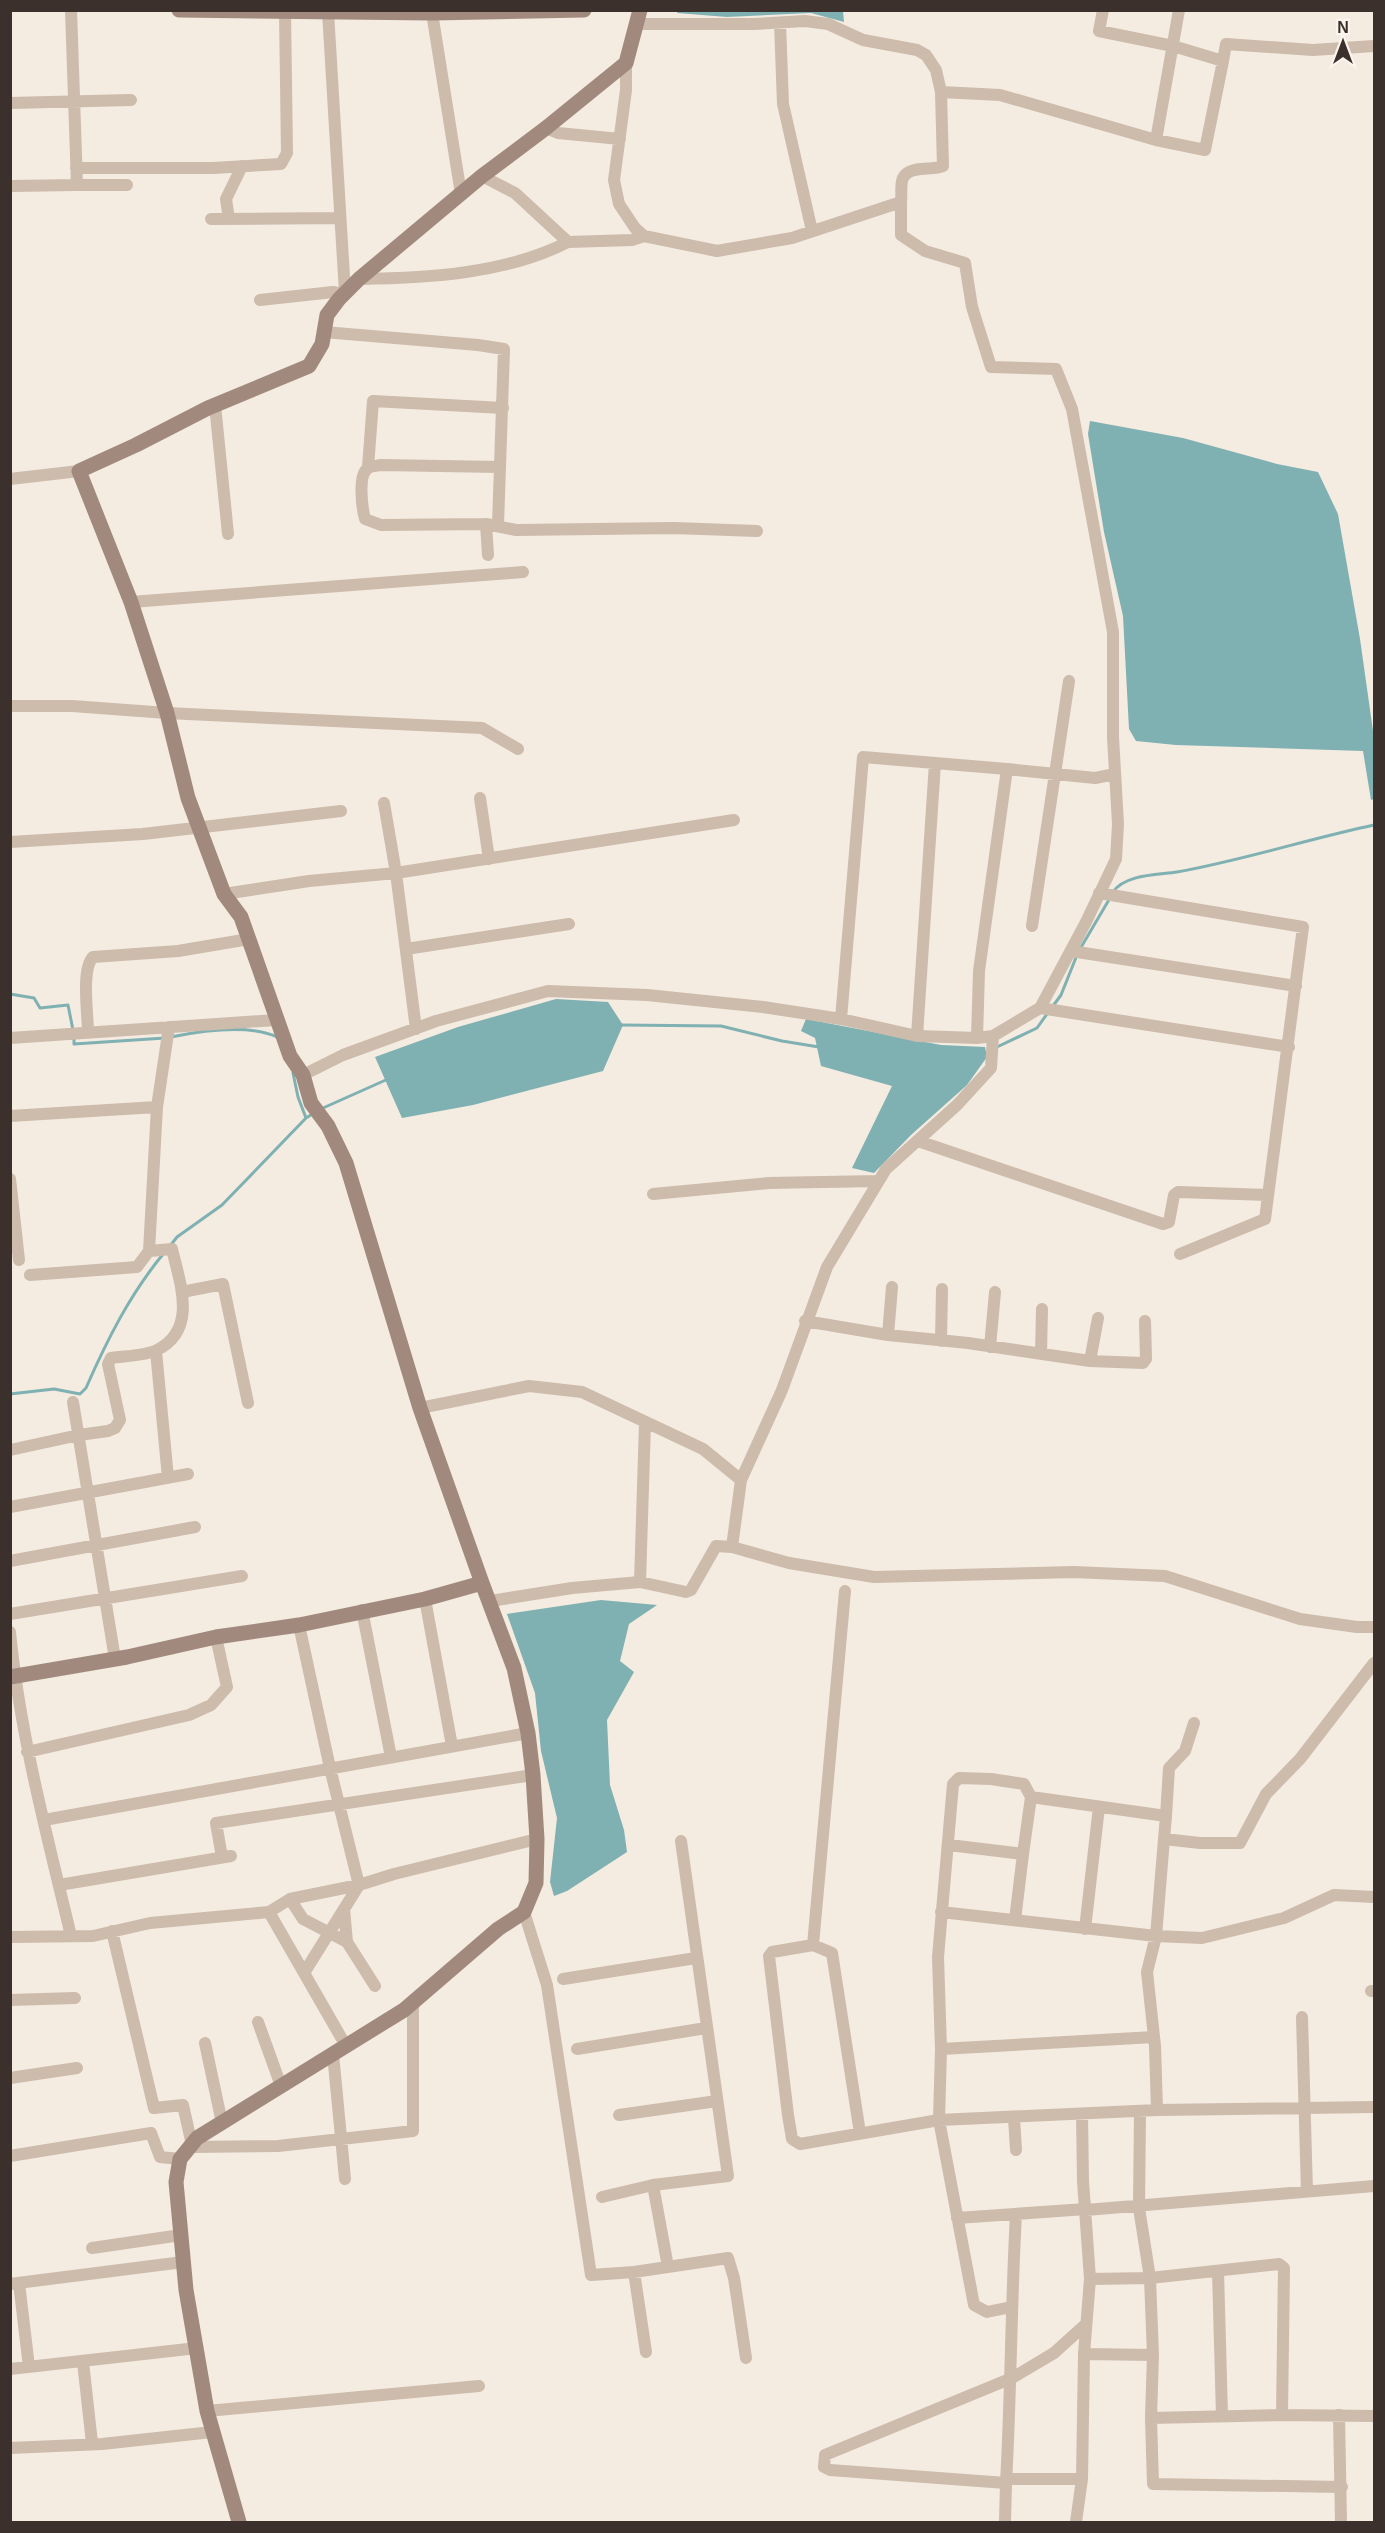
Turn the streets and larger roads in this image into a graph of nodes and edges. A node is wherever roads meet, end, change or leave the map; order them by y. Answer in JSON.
{"nodes":[{"id":1,"x":71,"y":10,"type":"edge"},
{"id":2,"x":179,"y":10,"type":"edge"},
{"id":3,"x":1103,"y":10,"type":"edge"},
{"id":4,"x":1179,"y":10,"type":"edge"},
{"id":5,"x":333,"y":11,"type":"edge"},
{"id":6,"x":578,"y":11,"type":"edge"},
{"id":7,"x":285,"y":12,"type":"edge"},
{"id":8,"x":432,"y":13,"type":"junction"},
{"id":9,"x":638,"y":17,"type":"edge"},
{"id":10,"x":780,"y":23,"type":"junction"},
{"id":11,"x":1173,"y":46,"type":"junction"},
{"id":12,"x":1374,"y":46,"type":"edge"},
{"id":13,"x":1223,"y":62,"type":"junction"},
{"id":14,"x":626,"y":63,"type":"junction"},
{"id":15,"x":941,"y":92,"type":"junction"},
{"id":16,"x":130,"y":100,"type":"dead end"},
{"id":17,"x":10,"y":102,"type":"edge"},
{"id":18,"x":74,"y":102,"type":"junction"},
{"id":19,"x":546,"y":128,"type":"junction"},
{"id":20,"x":620,"y":139,"type":"junction"},
{"id":21,"x":1156,"y":140,"type":"junction"},
{"id":22,"x":242,"y":166,"type":"junction"},
{"id":23,"x":76,"y":168,"type":"junction"},
{"id":24,"x":482,"y":176,"type":"junction"},
{"id":25,"x":77,"y":185,"type":"junction"},
{"id":26,"x":127,"y":185,"type":"dead end"},
{"id":27,"x":10,"y":186,"type":"edge"},
{"id":28,"x":461,"y":194,"type":"junction"},
{"id":29,"x":901,"y":202,"type":"junction"},
{"id":30,"x":340,"y":218,"type":"junction"},
{"id":31,"x":211,"y":219,"type":"dead end"},
{"id":32,"x":229,"y":219,"type":"junction"},
{"id":33,"x":812,"y":231,"type":"junction"},
{"id":34,"x":644,"y":236,"type":"junction"},
{"id":35,"x":568,"y":242,"type":"junction"},
{"id":36,"x":358,"y":279,"type":"junction"},
{"id":37,"x":344,"y":293,"type":"junction"},
{"id":38,"x":260,"y":300,"type":"dead end"},
{"id":39,"x":324,"y":332,"type":"junction"},
{"id":40,"x":215,"y":405,"type":"junction"},
{"id":41,"x":502,"y":408,"type":"junction"},
{"id":42,"x":368,"y":467,"type":"junction"},
{"id":43,"x":499,"y":467,"type":"junction"},
{"id":44,"x":79,"y":471,"type":"junction"},
{"id":45,"x":10,"y":479,"type":"edge"},
{"id":46,"x":492,"y":525,"type":"junction"},
{"id":47,"x":757,"y":531,"type":"dead end"},
{"id":48,"x":228,"y":534,"type":"dead end"},
{"id":49,"x":488,"y":555,"type":"dead end"},
{"id":50,"x":523,"y":572,"type":"dead end"},
{"id":51,"x":131,"y":602,"type":"junction"},
{"id":52,"x":1069,"y":681,"type":"dead end"},
{"id":53,"x":10,"y":706,"type":"edge"},
{"id":54,"x":167,"y":713,"type":"junction"},
{"id":55,"x":518,"y":749,"type":"dead end"},
{"id":56,"x":935,"y":763,"type":"junction"},
{"id":57,"x":1006,"y":769,"type":"junction"},
{"id":58,"x":1054,"y":774,"type":"junction"},
{"id":59,"x":1115,"y":774,"type":"junction"},
{"id":60,"x":480,"y":798,"type":"dead end"},
{"id":61,"x":384,"y":803,"type":"dead end"},
{"id":62,"x":341,"y":811,"type":"dead end"},
{"id":63,"x":734,"y":820,"type":"dead end"},
{"id":64,"x":198,"y":826,"type":"junction"},
{"id":65,"x":10,"y":842,"type":"edge"},
{"id":66,"x":489,"y":859,"type":"junction"},
{"id":67,"x":396,"y":873,"type":"junction"},
{"id":68,"x":224,"y":894,"type":"junction"},
{"id":69,"x":1107,"y":895,"type":"junction"},
{"id":70,"x":569,"y":924,"type":"dead end"},
{"id":71,"x":1032,"y":926,"type":"dead end"},
{"id":72,"x":249,"y":939,"type":"junction"},
{"id":73,"x":406,"y":950,"type":"junction"},
{"id":74,"x":1076,"y":952,"type":"junction"},
{"id":75,"x":1296,"y":986,"type":"junction"},
{"id":76,"x":1047,"y":1009,"type":"junction"},
{"id":77,"x":841,"y":1018,"type":"junction"},
{"id":78,"x":276,"y":1020,"type":"junction"},
{"id":79,"x":169,"y":1027,"type":"junction"},
{"id":80,"x":416,"y":1029,"type":"junction"},
{"id":81,"x":88,"y":1032,"type":"junction"},
{"id":82,"x":917,"y":1036,"type":"junction"},
{"id":83,"x":10,"y":1038,"type":"edge"},
{"id":84,"x":977,"y":1038,"type":"junction"},
{"id":85,"x":992,"y":1045,"type":"junction"},
{"id":86,"x":1289,"y":1047,"type":"junction"},
{"id":87,"x":303,"y":1075,"type":"junction"},
{"id":88,"x":157,"y":1107,"type":"junction"},
{"id":89,"x":10,"y":1116,"type":"edge"},
{"id":90,"x":918,"y":1141,"type":"junction"},
{"id":91,"x":10,"y":1179,"type":"edge"},
{"id":92,"x":878,"y":1181,"type":"junction"},
{"id":93,"x":653,"y":1194,"type":"dead end"},
{"id":94,"x":1268,"y":1195,"type":"junction"},
{"id":95,"x":151,"y":1251,"type":"junction"},
{"id":96,"x":1180,"y":1254,"type":"dead end"},
{"id":97,"x":19,"y":1260,"type":"dead end"},
{"id":98,"x":30,"y":1275,"type":"dead end"},
{"id":99,"x":892,"y":1287,"type":"dead end"},
{"id":100,"x":942,"y":1289,"type":"dead end"},
{"id":101,"x":182,"y":1292,"type":"junction"},
{"id":102,"x":995,"y":1292,"type":"dead end"},
{"id":103,"x":1042,"y":1309,"type":"dead end"},
{"id":104,"x":1098,"y":1318,"type":"dead end"},
{"id":105,"x":805,"y":1321,"type":"junction"},
{"id":106,"x":1145,"y":1321,"type":"dead end"},
{"id":107,"x":888,"y":1335,"type":"junction"},
{"id":108,"x":941,"y":1341,"type":"junction"},
{"id":109,"x":990,"y":1347,"type":"junction"},
{"id":110,"x":156,"y":1351,"type":"junction"},
{"id":111,"x":1041,"y":1354,"type":"junction"},
{"id":112,"x":1090,"y":1360,"type":"junction"},
{"id":113,"x":73,"y":1401,"type":"dead end"},
{"id":114,"x":248,"y":1403,"type":"dead end"},
{"id":115,"x":420,"y":1408,"type":"junction"},
{"id":116,"x":645,"y":1423,"type":"junction"},
{"id":117,"x":79,"y":1435,"type":"junction"},
{"id":118,"x":10,"y":1450,"type":"edge"},
{"id":119,"x":188,"y":1474,"type":"dead end"},
{"id":120,"x":168,"y":1478,"type":"junction"},
{"id":121,"x":741,"y":1480,"type":"junction"},
{"id":122,"x":88,"y":1491,"type":"junction"},
{"id":123,"x":11,"y":1507,"type":"edge"},
{"id":124,"x":195,"y":1527,"type":"dead end"},
{"id":125,"x":96,"y":1545,"type":"junction"},
{"id":126,"x":732,"y":1547,"type":"junction"},
{"id":127,"x":10,"y":1561,"type":"edge"},
{"id":128,"x":243,"y":1576,"type":"dead end"},
{"id":129,"x":640,"y":1582,"type":"junction"},
{"id":130,"x":482,"y":1583,"type":"junction"},
{"id":131,"x":845,"y":1591,"type":"dead end"},
{"id":132,"x":105,"y":1598,"type":"junction"},
{"id":133,"x":425,"y":1599,"type":"junction"},
{"id":134,"x":490,"y":1601,"type":"junction"},
{"id":135,"x":362,"y":1611,"type":"junction"},
{"id":136,"x":10,"y":1614,"type":"edge"},
{"id":137,"x":299,"y":1625,"type":"junction"},
{"id":138,"x":1374,"y":1627,"type":"edge"},
{"id":139,"x":10,"y":1632,"type":"edge"},
{"id":140,"x":216,"y":1637,"type":"junction"},
{"id":141,"x":115,"y":1659,"type":"junction"},
{"id":142,"x":1374,"y":1663,"type":"edge"},
{"id":143,"x":12,"y":1677,"type":"edge"},
{"id":144,"x":1194,"y":1723,"type":"dead end"},
{"id":145,"x":528,"y":1733,"type":"junction"},
{"id":146,"x":452,"y":1746,"type":"junction"},
{"id":147,"x":27,"y":1752,"type":"junction"},
{"id":148,"x":391,"y":1757,"type":"junction"},
{"id":149,"x":330,"y":1768,"type":"junction"},
{"id":150,"x":534,"y":1775,"type":"junction"},
{"id":151,"x":1031,"y":1797,"type":"junction"},
{"id":152,"x":339,"y":1805,"type":"junction"},
{"id":153,"x":1099,"y":1807,"type":"junction"},
{"id":154,"x":1166,"y":1816,"type":"junction"},
{"id":155,"x":44,"y":1820,"type":"junction"},
{"id":156,"x":537,"y":1839,"type":"junction"},
{"id":157,"x":1164,"y":1839,"type":"junction"},
{"id":158,"x":681,"y":1842,"type":"dead end"},
{"id":159,"x":949,"y":1845,"type":"junction"},
{"id":160,"x":1023,"y":1854,"type":"junction"},
{"id":161,"x":59,"y":1885,"type":"junction"},
{"id":162,"x":359,"y":1885,"type":"junction"},
{"id":163,"x":1374,"y":1897,"type":"edge"},
{"id":164,"x":290,"y":1899,"type":"junction"},
{"id":165,"x":344,"y":1909,"type":"junction"},
{"id":166,"x":269,"y":1912,"type":"junction"},
{"id":167,"x":524,"y":1912,"type":"junction"},
{"id":168,"x":941,"y":1912,"type":"junction"},
{"id":169,"x":1015,"y":1920,"type":"junction"},
{"id":170,"x":1085,"y":1929,"type":"junction"},
{"id":171,"x":112,"y":1931,"type":"junction"},
{"id":172,"x":329,"y":1933,"type":"junction"},
{"id":173,"x":10,"y":1936,"type":"edge"},
{"id":174,"x":71,"y":1936,"type":"junction"},
{"id":175,"x":1156,"y":1936,"type":"junction"},
{"id":176,"x":347,"y":1942,"type":"junction"},
{"id":177,"x":813,"y":1945,"type":"junction"},
{"id":178,"x":696,"y":1958,"type":"junction"},
{"id":179,"x":304,"y":1973,"type":"junction"},
{"id":180,"x":563,"y":1979,"type":"dead end"},
{"id":181,"x":375,"y":1986,"type":"dead end"},
{"id":182,"x":75,"y":1998,"type":"dead end"},
{"id":183,"x":10,"y":2000,"type":"edge"},
{"id":184,"x":413,"y":2002,"type":"junction"},
{"id":185,"x":1302,"y":2017,"type":"dead end"},
{"id":186,"x":258,"y":2022,"type":"dead end"},
{"id":187,"x":706,"y":2028,"type":"junction"},
{"id":188,"x":1154,"y":2037,"type":"junction"},
{"id":189,"x":205,"y":2043,"type":"dead end"},
{"id":190,"x":577,"y":2049,"type":"dead end"},
{"id":191,"x":941,"y":2049,"type":"junction"},
{"id":192,"x":340,"y":2050,"type":"junction"},
{"id":193,"x":77,"y":2068,"type":"dead end"},
{"id":194,"x":10,"y":2078,"type":"edge"},
{"id":195,"x":281,"y":2086,"type":"junction"},
{"id":196,"x":717,"y":2101,"type":"junction"},
{"id":197,"x":1374,"y":2107,"type":"edge"},
{"id":198,"x":1305,"y":2108,"type":"junction"},
{"id":199,"x":1158,"y":2110,"type":"junction"},
{"id":200,"x":1140,"y":2111,"type":"junction"},
{"id":201,"x":1082,"y":2114,"type":"junction"},
{"id":202,"x":619,"y":2115,"type":"dead end"},
{"id":203,"x":1014,"y":2118,"type":"junction"},
{"id":204,"x":939,"y":2120,"type":"junction"},
{"id":205,"x":222,"y":2123,"type":"junction"},
{"id":206,"x":860,"y":2133,"type":"junction"},
{"id":207,"x":341,"y":2139,"type":"junction"},
{"id":208,"x":187,"y":2150,"type":"junction"},
{"id":209,"x":1016,"y":2150,"type":"dead end"},
{"id":210,"x":10,"y":2156,"type":"edge"},
{"id":211,"x":345,"y":2179,"type":"dead end"},
{"id":212,"x":653,"y":2185,"type":"junction"},
{"id":213,"x":1374,"y":2186,"type":"edge"},
{"id":214,"x":1306,"y":2192,"type":"junction"},
{"id":215,"x":602,"y":2197,"type":"dead end"},
{"id":216,"x":1139,"y":2208,"type":"junction"},
{"id":217,"x":1086,"y":2210,"type":"junction"},
{"id":218,"x":1016,"y":2214,"type":"junction"},
{"id":219,"x":957,"y":2218,"type":"junction"},
{"id":220,"x":181,"y":2235,"type":"junction"},
{"id":221,"x":92,"y":2248,"type":"dead end"},
{"id":222,"x":183,"y":2262,"type":"junction"},
{"id":223,"x":668,"y":2267,"type":"junction"},
{"id":224,"x":1218,"y":2271,"type":"junction"},
{"id":225,"x":634,"y":2272,"type":"junction"},
{"id":226,"x":1150,"y":2278,"type":"junction"},
{"id":227,"x":1090,"y":2279,"type":"junction"},
{"id":228,"x":15,"y":2283,"type":"edge"},
{"id":229,"x":1011,"y":2307,"type":"junction"},
{"id":230,"x":1085,"y":2325,"type":"junction"},
{"id":231,"x":196,"y":2348,"type":"junction"},
{"id":232,"x":646,"y":2352,"type":"dead end"},
{"id":233,"x":1084,"y":2354,"type":"junction"},
{"id":234,"x":1153,"y":2355,"type":"junction"},
{"id":235,"x":746,"y":2358,"type":"dead end"},
{"id":236,"x":83,"y":2362,"type":"junction"},
{"id":237,"x":29,"y":2367,"type":"junction"},
{"id":238,"x":10,"y":2369,"type":"edge"},
{"id":239,"x":1012,"y":2378,"type":"junction"},
{"id":240,"x":479,"y":2386,"type":"dead end"},
{"id":241,"x":207,"y":2411,"type":"junction"},
{"id":242,"x":1282,"y":2415,"type":"junction"},
{"id":243,"x":1339,"y":2415,"type":"junction"},
{"id":244,"x":1222,"y":2416,"type":"junction"},
{"id":245,"x":1374,"y":2416,"type":"edge"},
{"id":246,"x":1150,"y":2418,"type":"junction"},
{"id":247,"x":212,"y":2432,"type":"junction"},
{"id":248,"x":92,"y":2443,"type":"junction"},
{"id":249,"x":10,"y":2448,"type":"edge"},
{"id":250,"x":1082,"y":2479,"type":"junction"},
{"id":251,"x":1006,"y":2481,"type":"junction"},
{"id":252,"x":1342,"y":2487,"type":"junction"},
{"id":253,"x":239,"y":2523,"type":"edge"},
{"id":254,"x":1005,"y":2523,"type":"edge"},
{"id":255,"x":1076,"y":2523,"type":"edge"},
{"id":256,"x":1341,"y":2523,"type":"edge"}],
"edges":[{"from":1,"to":18,"type":"street"},
{"from":2,"to":7,"type":"street"},
{"from":3,"to":11,"type":"street"},
{"from":4,"to":11,"type":"street"},
{"from":5,"to":7,"type":"street"},
{"from":5,"to":8,"type":"street"},
{"from":5,"to":30,"type":"street"},
{"from":6,"to":8,"type":"street"},
{"from":7,"to":22,"type":"street"},
{"from":8,"to":28,"type":"street"},
{"from":9,"to":10,"type":"street"},
{"from":9,"to":14,"type":"street"},
{"from":10,"to":15,"type":"street"},
{"from":10,"to":33,"type":"street"},
{"from":11,"to":13,"type":"street"},
{"from":11,"to":21,"type":"street"},
{"from":12,"to":13,"type":"street"},
{"from":13,"to":21,"type":"street"},
{"from":14,"to":19,"type":"street"},
{"from":14,"to":20,"type":"street"},
{"from":15,"to":21,"type":"street"},
{"from":15,"to":29,"type":"street"},
{"from":16,"to":18,"type":"street"},
{"from":17,"to":18,"type":"street"},
{"from":18,"to":23,"type":"street"},
{"from":19,"to":20,"type":"street"},
{"from":19,"to":24,"type":"street"},
{"from":20,"to":34,"type":"street"},
{"from":22,"to":23,"type":"street"},
{"from":22,"to":32,"type":"street"},
{"from":23,"to":25,"type":"street"},
{"from":24,"to":28,"type":"street"},
{"from":24,"to":35,"type":"street"},
{"from":25,"to":26,"type":"street"},
{"from":25,"to":27,"type":"street"},
{"from":28,"to":36,"type":"street"},
{"from":29,"to":33,"type":"street"},
{"from":29,"to":59,"type":"street"},
{"from":30,"to":32,"type":"street"},
{"from":30,"to":37,"type":"street"},
{"from":31,"to":32,"type":"street"},
{"from":33,"to":34,"type":"street"},
{"from":34,"to":35,"type":"street"},
{"from":35,"to":36,"type":"street"},
{"from":36,"to":37,"type":"street"},
{"from":37,"to":38,"type":"street"},
{"from":37,"to":39,"type":"street"},
{"from":39,"to":40,"type":"street"},
{"from":39,"to":41,"type":"street"},
{"from":40,"to":44,"type":"street"},
{"from":40,"to":48,"type":"street"},
{"from":41,"to":42,"type":"street"},
{"from":41,"to":43,"type":"street"},
{"from":42,"to":43,"type":"street"},
{"from":42,"to":46,"type":"street"},
{"from":43,"to":46,"type":"street"},
{"from":44,"to":45,"type":"street"},
{"from":44,"to":51,"type":"street"},
{"from":46,"to":47,"type":"street"},
{"from":46,"to":49,"type":"street"},
{"from":50,"to":51,"type":"street"},
{"from":51,"to":54,"type":"street"},
{"from":52,"to":58,"type":"street"},
{"from":53,"to":54,"type":"street"},
{"from":54,"to":55,"type":"street"},
{"from":54,"to":64,"type":"street"},
{"from":56,"to":57,"type":"street"},
{"from":56,"to":77,"type":"street"},
{"from":56,"to":82,"type":"street"},
{"from":57,"to":58,"type":"street"},
{"from":57,"to":84,"type":"street"},
{"from":58,"to":59,"type":"street"},
{"from":58,"to":71,"type":"street"},
{"from":59,"to":69,"type":"street"},
{"from":60,"to":66,"type":"street"},
{"from":61,"to":67,"type":"street"},
{"from":62,"to":64,"type":"street"},
{"from":63,"to":66,"type":"street"},
{"from":64,"to":65,"type":"street"},
{"from":64,"to":68,"type":"street"},
{"from":66,"to":67,"type":"street"},
{"from":67,"to":68,"type":"street"},
{"from":67,"to":73,"type":"street"},
{"from":68,"to":72,"type":"street"},
{"from":69,"to":74,"type":"street"},
{"from":69,"to":75,"type":"street"},
{"from":70,"to":73,"type":"street"},
{"from":72,"to":78,"type":"street"},
{"from":72,"to":81,"type":"street"},
{"from":73,"to":80,"type":"street"},
{"from":74,"to":75,"type":"street"},
{"from":74,"to":76,"type":"street"},
{"from":75,"to":86,"type":"street"},
{"from":76,"to":85,"type":"street"},
{"from":76,"to":86,"type":"street"},
{"from":77,"to":80,"type":"street"},
{"from":77,"to":82,"type":"street"},
{"from":78,"to":79,"type":"street"},
{"from":78,"to":87,"type":"street"},
{"from":79,"to":81,"type":"street"},
{"from":79,"to":88,"type":"street"},
{"from":80,"to":87,"type":"street"},
{"from":81,"to":83,"type":"street"},
{"from":82,"to":84,"type":"street"},
{"from":84,"to":85,"type":"street"},
{"from":85,"to":90,"type":"street"},
{"from":86,"to":94,"type":"street"},
{"from":87,"to":115,"type":"street"},
{"from":88,"to":89,"type":"street"},
{"from":88,"to":95,"type":"street"},
{"from":90,"to":92,"type":"street"},
{"from":90,"to":94,"type":"street"},
{"from":91,"to":97,"type":"street"},
{"from":92,"to":93,"type":"street"},
{"from":92,"to":105,"type":"street"},
{"from":94,"to":96,"type":"street"},
{"from":95,"to":98,"type":"street"},
{"from":95,"to":101,"type":"street"},
{"from":99,"to":107,"type":"street"},
{"from":100,"to":108,"type":"street"},
{"from":101,"to":110,"type":"street"},
{"from":101,"to":114,"type":"street"},
{"from":102,"to":109,"type":"street"},
{"from":103,"to":111,"type":"street"},
{"from":104,"to":112,"type":"street"},
{"from":105,"to":107,"type":"street"},
{"from":105,"to":121,"type":"street"},
{"from":106,"to":112,"type":"street"},
{"from":107,"to":108,"type":"street"},
{"from":108,"to":109,"type":"street"},
{"from":109,"to":111,"type":"street"},
{"from":110,"to":117,"type":"street"},
{"from":110,"to":120,"type":"street"},
{"from":111,"to":112,"type":"street"},
{"from":113,"to":117,"type":"street"},
{"from":115,"to":116,"type":"street"},
{"from":115,"to":130,"type":"street"},
{"from":116,"to":121,"type":"street"},
{"from":116,"to":129,"type":"street"},
{"from":117,"to":118,"type":"street"},
{"from":117,"to":122,"type":"street"},
{"from":119,"to":120,"type":"street"},
{"from":120,"to":122,"type":"street"},
{"from":121,"to":126,"type":"street"},
{"from":122,"to":123,"type":"street"},
{"from":122,"to":125,"type":"street"},
{"from":124,"to":125,"type":"street"},
{"from":125,"to":127,"type":"street"},
{"from":125,"to":132,"type":"street"},
{"from":126,"to":129,"type":"street"},
{"from":126,"to":138,"type":"street"},
{"from":128,"to":132,"type":"street"},
{"from":129,"to":134,"type":"street"},
{"from":130,"to":133,"type":"street"},
{"from":130,"to":134,"type":"street"},
{"from":131,"to":177,"type":"street"},
{"from":132,"to":136,"type":"street"},
{"from":132,"to":141,"type":"street"},
{"from":133,"to":135,"type":"street"},
{"from":133,"to":146,"type":"street"},
{"from":134,"to":145,"type":"street"},
{"from":135,"to":137,"type":"street"},
{"from":135,"to":148,"type":"street"},
{"from":137,"to":140,"type":"street"},
{"from":137,"to":149,"type":"street"},
{"from":139,"to":143,"type":"street"},
{"from":140,"to":141,"type":"street"},
{"from":140,"to":147,"type":"street"},
{"from":141,"to":143,"type":"street"},
{"from":142,"to":157,"type":"street"},
{"from":143,"to":147,"type":"street"},
{"from":144,"to":154,"type":"street"},
{"from":145,"to":146,"type":"street"},
{"from":145,"to":150,"type":"street"},
{"from":146,"to":148,"type":"street"},
{"from":147,"to":155,"type":"street"},
{"from":148,"to":149,"type":"street"},
{"from":149,"to":152,"type":"street"},
{"from":149,"to":155,"type":"street"},
{"from":150,"to":152,"type":"street"},
{"from":150,"to":156,"type":"street"},
{"from":151,"to":153,"type":"street"},
{"from":151,"to":159,"type":"street"},
{"from":151,"to":160,"type":"street"},
{"from":152,"to":161,"type":"street"},
{"from":152,"to":162,"type":"street"},
{"from":153,"to":154,"type":"street"},
{"from":153,"to":170,"type":"street"},
{"from":154,"to":157,"type":"street"},
{"from":155,"to":161,"type":"street"},
{"from":156,"to":162,"type":"street"},
{"from":156,"to":167,"type":"street"},
{"from":157,"to":175,"type":"street"},
{"from":158,"to":178,"type":"street"},
{"from":159,"to":160,"type":"street"},
{"from":159,"to":168,"type":"street"},
{"from":160,"to":169,"type":"street"},
{"from":161,"to":174,"type":"street"},
{"from":162,"to":164,"type":"street"},
{"from":162,"to":165,"type":"street"},
{"from":163,"to":175,"type":"street"},
{"from":164,"to":166,"type":"street"},
{"from":164,"to":172,"type":"street"},
{"from":165,"to":172,"type":"street"},
{"from":165,"to":176,"type":"street"},
{"from":166,"to":171,"type":"street"},
{"from":166,"to":179,"type":"street"},
{"from":167,"to":184,"type":"street"},
{"from":167,"to":225,"type":"street"},
{"from":168,"to":169,"type":"street"},
{"from":168,"to":191,"type":"street"},
{"from":169,"to":170,"type":"street"},
{"from":170,"to":175,"type":"street"},
{"from":171,"to":174,"type":"street"},
{"from":171,"to":208,"type":"street"},
{"from":172,"to":176,"type":"street"},
{"from":172,"to":179,"type":"street"},
{"from":173,"to":174,"type":"street"},
{"from":175,"to":188,"type":"street"},
{"from":176,"to":181,"type":"street"},
{"from":177,"to":206,"type":"street"},
{"from":177,"to":206,"type":"street"},
{"from":178,"to":180,"type":"street"},
{"from":178,"to":187,"type":"street"},
{"from":179,"to":192,"type":"street"},
{"from":182,"to":183,"type":"street"},
{"from":184,"to":192,"type":"street"},
{"from":184,"to":207,"type":"street"},
{"from":185,"to":198,"type":"street"},
{"from":186,"to":195,"type":"street"},
{"from":187,"to":190,"type":"street"},
{"from":187,"to":196,"type":"street"},
{"from":188,"to":191,"type":"street"},
{"from":188,"to":199,"type":"street"},
{"from":189,"to":205,"type":"street"},
{"from":191,"to":204,"type":"street"},
{"from":192,"to":195,"type":"street"},
{"from":192,"to":207,"type":"street"},
{"from":193,"to":194,"type":"street"},
{"from":195,"to":205,"type":"street"},
{"from":196,"to":202,"type":"street"},
{"from":196,"to":212,"type":"street"},
{"from":197,"to":198,"type":"street"},
{"from":198,"to":199,"type":"street"},
{"from":198,"to":214,"type":"street"},
{"from":199,"to":200,"type":"street"},
{"from":200,"to":201,"type":"street"},
{"from":200,"to":216,"type":"street"},
{"from":201,"to":203,"type":"street"},
{"from":201,"to":217,"type":"street"},
{"from":203,"to":204,"type":"street"},
{"from":203,"to":209,"type":"street"},
{"from":204,"to":206,"type":"street"},
{"from":204,"to":219,"type":"street"},
{"from":205,"to":208,"type":"street"},
{"from":207,"to":208,"type":"street"},
{"from":207,"to":211,"type":"street"},
{"from":208,"to":210,"type":"street"},
{"from":208,"to":220,"type":"street"},
{"from":212,"to":215,"type":"street"},
{"from":212,"to":223,"type":"street"},
{"from":213,"to":214,"type":"street"},
{"from":214,"to":216,"type":"street"},
{"from":216,"to":217,"type":"street"},
{"from":216,"to":226,"type":"street"},
{"from":217,"to":218,"type":"street"},
{"from":217,"to":227,"type":"street"},
{"from":218,"to":219,"type":"street"},
{"from":218,"to":229,"type":"street"},
{"from":219,"to":229,"type":"street"},
{"from":220,"to":221,"type":"street"},
{"from":220,"to":222,"type":"street"},
{"from":222,"to":228,"type":"street"},
{"from":222,"to":231,"type":"street"},
{"from":223,"to":225,"type":"street"},
{"from":223,"to":235,"type":"street"},
{"from":224,"to":226,"type":"street"},
{"from":224,"to":242,"type":"street"},
{"from":224,"to":244,"type":"street"},
{"from":225,"to":232,"type":"street"},
{"from":226,"to":227,"type":"street"},
{"from":226,"to":234,"type":"street"},
{"from":227,"to":230,"type":"street"},
{"from":228,"to":237,"type":"street"},
{"from":229,"to":239,"type":"street"},
{"from":230,"to":233,"type":"street"},
{"from":230,"to":239,"type":"street"},
{"from":231,"to":236,"type":"street"},
{"from":231,"to":241,"type":"street"},
{"from":233,"to":234,"type":"street"},
{"from":233,"to":250,"type":"street"},
{"from":234,"to":246,"type":"street"},
{"from":236,"to":237,"type":"street"},
{"from":236,"to":248,"type":"street"},
{"from":237,"to":238,"type":"street"},
{"from":239,"to":251,"type":"street"},
{"from":239,"to":251,"type":"street"},
{"from":240,"to":241,"type":"street"},
{"from":241,"to":247,"type":"street"},
{"from":242,"to":243,"type":"street"},
{"from":242,"to":244,"type":"street"},
{"from":243,"to":245,"type":"street"},
{"from":243,"to":252,"type":"street"},
{"from":244,"to":246,"type":"street"},
{"from":246,"to":252,"type":"street"},
{"from":247,"to":248,"type":"street"},
{"from":247,"to":253,"type":"street"},
{"from":248,"to":249,"type":"street"},
{"from":250,"to":251,"type":"street"},
{"from":250,"to":255,"type":"street"},
{"from":251,"to":254,"type":"street"},
{"from":252,"to":256,"type":"street"}]}
